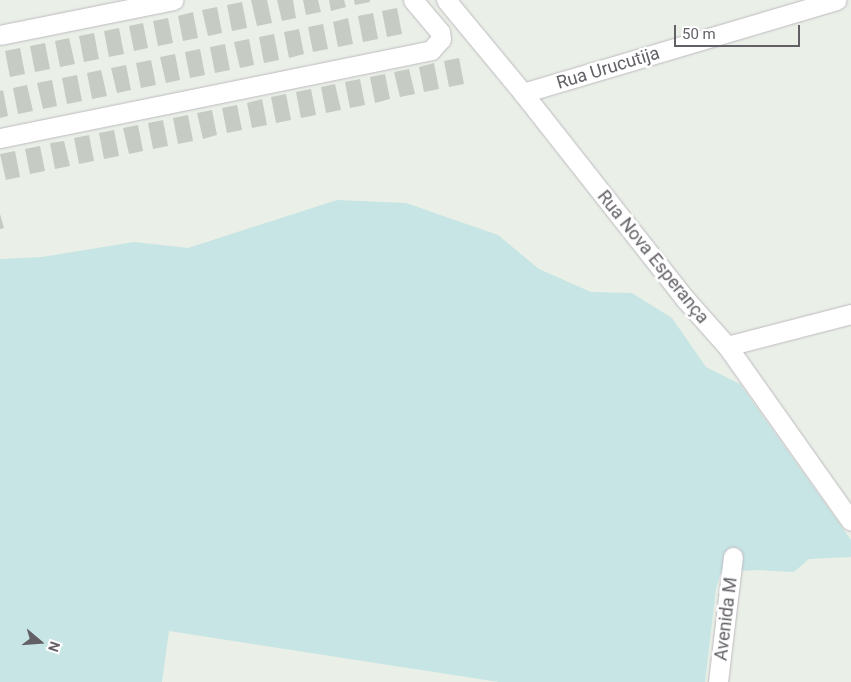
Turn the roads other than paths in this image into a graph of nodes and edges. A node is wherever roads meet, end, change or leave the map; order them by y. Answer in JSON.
{"nodes":[{"id":1,"x":174,"y":0,"type":"edge"},
{"id":2,"x":413,"y":0,"type":"edge"},
{"id":3,"x":446,"y":0,"type":"edge"},
{"id":4,"x":837,"y":0,"type":"edge"},
{"id":5,"x":0,"y":35,"type":"edge"},
{"id":6,"x":523,"y":93,"type":"junction"},
{"id":7,"x":0,"y":138,"type":"edge"},
{"id":8,"x":851,"y":314,"type":"edge"},
{"id":9,"x":727,"y":346,"type":"junction"},
{"id":10,"x":851,"y":521,"type":"edge"},
{"id":11,"x":733,"y":557,"type":"dead end"},
{"id":12,"x":718,"y":682,"type":"edge"}],
"edges":[{"from":1,"to":5,"type":"street"},
{"from":2,"to":7,"type":"street"},
{"from":3,"to":6,"type":"street","name":"Rua Nova Esperança"},
{"from":4,"to":6,"type":"street","name":"Rua Urucutija"},
{"from":6,"to":9,"type":"street","name":"Rua Nova Esperança"},
{"from":8,"to":9,"type":"street"},
{"from":9,"to":10,"type":"street","name":"Rua Nova Esperança"},
{"from":11,"to":12,"type":"street","name":"Avenida M"}]}
